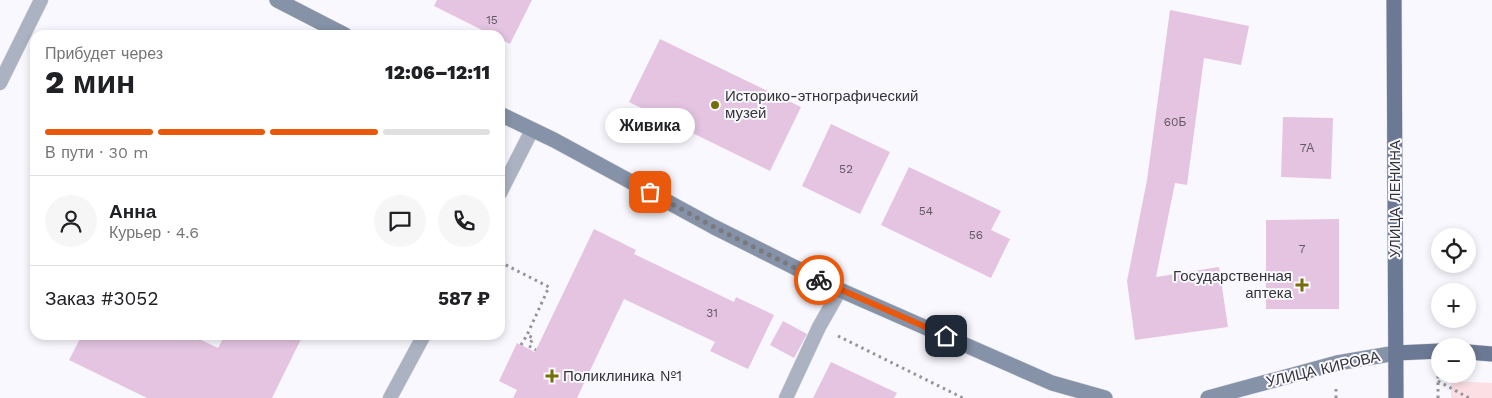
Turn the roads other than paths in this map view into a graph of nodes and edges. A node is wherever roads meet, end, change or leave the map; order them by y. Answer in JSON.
{"nodes":[{"id":1,"x":41,"y":0,"type":"edge"},
{"id":2,"x":277,"y":0,"type":"edge"},
{"id":3,"x":1394,"y":0,"type":"edge"},
{"id":4,"x":336,"y":30,"type":"edge"},
{"id":5,"x":0,"y":83,"type":"edge"},
{"id":6,"x":505,"y":116,"type":"edge"},
{"id":7,"x":532,"y":130,"type":"junction"},
{"id":8,"x":505,"y":183,"type":"edge"},
{"id":9,"x":840,"y":290,"type":"junction"},
{"id":10,"x":421,"y":340,"type":"edge"},
{"id":11,"x":1431,"y":351,"type":"edge"},
{"id":12,"x":1396,"y":353,"type":"junction"},
{"id":13,"x":1476,"y":353,"type":"edge"},
{"id":14,"x":1492,"y":354,"type":"edge"},
{"id":15,"x":390,"y":398,"type":"edge"},
{"id":16,"x":786,"y":398,"type":"edge"},
{"id":17,"x":1105,"y":398,"type":"edge"},
{"id":18,"x":1208,"y":398,"type":"edge"},
{"id":19,"x":1396,"y":398,"type":"edge"}],
"edges":[{"from":1,"to":5,"type":"lane"},
{"from":2,"to":4,"type":"street"},
{"from":3,"to":12,"type":"main road","name":"УЛИЦА ЛЕНИНА"},
{"from":6,"to":7,"type":"street"},
{"from":7,"to":8,"type":"lane"},
{"from":7,"to":9,"type":"street"},
{"from":9,"to":16,"type":"lane"},
{"from":9,"to":17,"type":"street"},
{"from":10,"to":15,"type":"lane"},
{"from":11,"to":12,"type":"main road","name":"УЛИЦА КИРОВА"},
{"from":12,"to":18,"type":"street","name":"УЛИЦА КИРОВА"},
{"from":12,"to":19,"type":"main road","name":"УЛИЦА ЛЕНИНА"},
{"from":13,"to":14,"type":"main road"}]}
